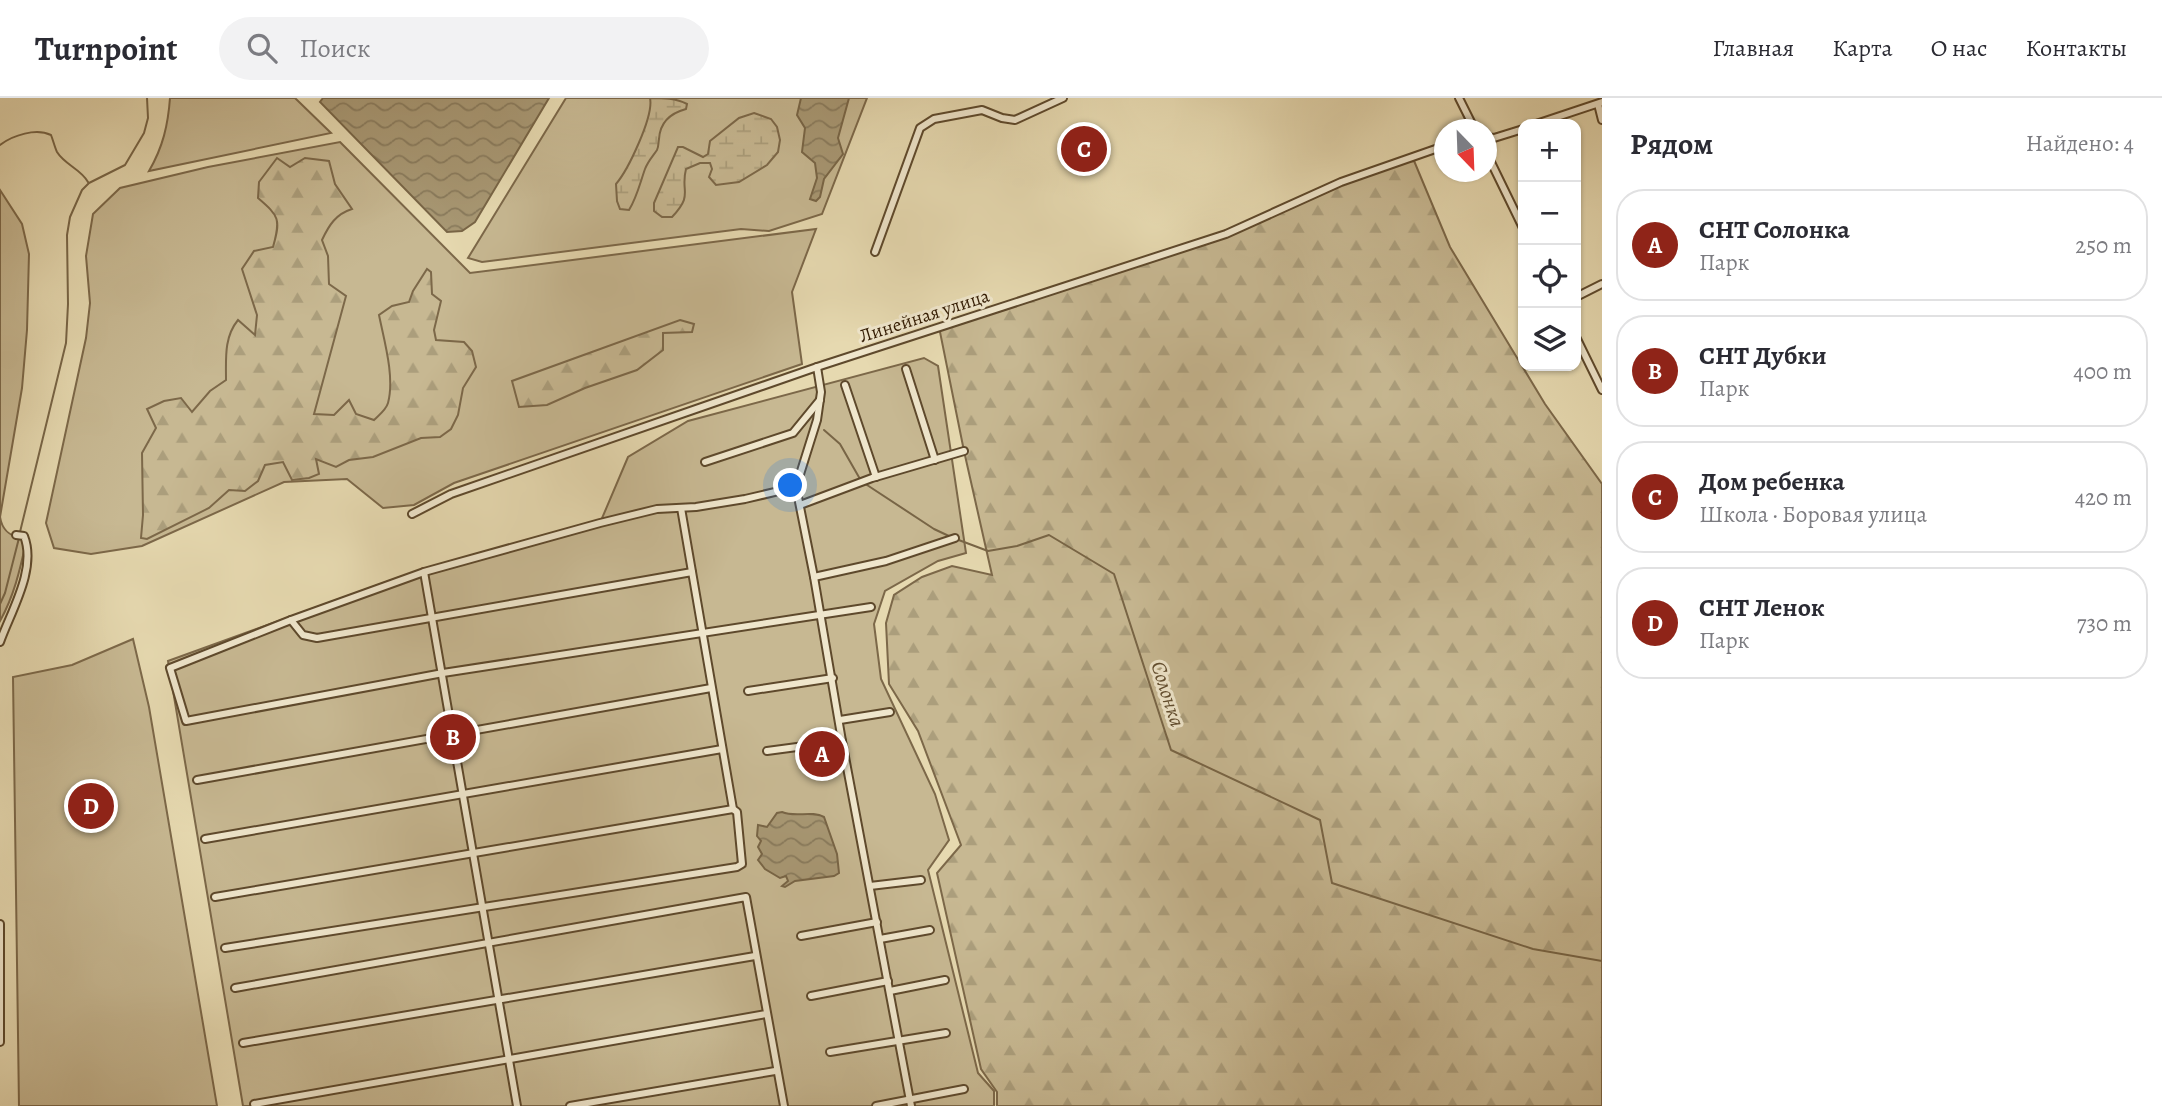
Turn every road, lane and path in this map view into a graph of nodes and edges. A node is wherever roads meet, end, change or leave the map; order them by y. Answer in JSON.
{"nodes":[{"id":1,"x":1063,"y":98,"type":"edge"},
{"id":2,"x":1459,"y":98,"type":"edge"},
{"id":3,"x":1600,"y":103,"type":"edge"},
{"id":4,"x":1470,"y":119,"type":"edge"},
{"id":5,"x":1551,"y":119,"type":"edge"},
{"id":6,"x":1602,"y":120,"type":"edge"},
{"id":7,"x":1518,"y":131,"type":"edge"},
{"id":8,"x":1497,"y":137,"type":"edge"},
{"id":9,"x":1434,"y":149,"type":"edge"},
{"id":10,"x":1497,"y":175,"type":"edge"},
{"id":11,"x":1518,"y":218,"type":"edge"},
{"id":12,"x":874,"y":252,"type":"dead end"},
{"id":13,"x":1602,"y":284,"type":"edge"},
{"id":14,"x":1581,"y":294,"type":"edge"},
{"id":15,"x":1581,"y":347,"type":"edge"},
{"id":16,"x":817,"y":367,"type":"junction"},
{"id":17,"x":906,"y":369,"type":"dead end"},
{"id":18,"x":845,"y":385,"type":"dead end"},
{"id":19,"x":1602,"y":390,"type":"edge"},
{"id":20,"x":821,"y":398,"type":"junction"},
{"id":21,"x":964,"y":451,"type":"dead end"},
{"id":22,"x":936,"y":460,"type":"junction"},
{"id":23,"x":705,"y":462,"type":"dead end"},
{"id":24,"x":876,"y":477,"type":"junction"},
{"id":25,"x":796,"y":487,"type":"junction"},
{"id":26,"x":800,"y":505,"type":"junction"},
{"id":27,"x":681,"y":508,"type":"junction"},
{"id":28,"x":412,"y":514,"type":"dead end"},
{"id":29,"x":20,"y":536,"type":"dead end"},
{"id":30,"x":955,"y":538,"type":"dead end"},
{"id":31,"x":424,"y":572,"type":"junction"},
{"id":32,"x":692,"y":572,"type":"junction"},
{"id":33,"x":814,"y":577,"type":"junction"},
{"id":34,"x":871,"y":607,"type":"dead end"},
{"id":35,"x":821,"y":614,"type":"junction"},
{"id":36,"x":433,"y":617,"type":"junction"},
{"id":37,"x":290,"y":620,"type":"junction"},
{"id":38,"x":703,"y":631,"type":"junction"},
{"id":39,"x":0,"y":642,"type":"edge"},
{"id":40,"x":443,"y":673,"type":"junction"},
{"id":41,"x":833,"y":678,"type":"junction"},
{"id":42,"x":711,"y":688,"type":"junction"},
{"id":43,"x":748,"y":691,"type":"dead end"},
{"id":44,"x":890,"y":712,"type":"dead end"},
{"id":45,"x":840,"y":720,"type":"junction"},
{"id":46,"x":454,"y":734,"type":"junction"},
{"id":47,"x":842,"y":741,"type":"junction"},
{"id":48,"x":722,"y":749,"type":"junction"},
{"id":49,"x":767,"y":751,"type":"dead end"},
{"id":50,"x":197,"y":780,"type":"dead end"},
{"id":51,"x":463,"y":794,"type":"junction"},
{"id":52,"x":733,"y":808,"type":"junction"},
{"id":53,"x":205,"y":839,"type":"dead end"},
{"id":54,"x":474,"y":853,"type":"junction"},
{"id":55,"x":921,"y":880,"type":"dead end"},
{"id":56,"x":870,"y":886,"type":"junction"},
{"id":57,"x":215,"y":897,"type":"dead end"},
{"id":58,"x":483,"y":907,"type":"junction"},
{"id":59,"x":877,"y":922,"type":"junction"},
{"id":60,"x":0,"y":924,"type":"edge"},
{"id":61,"x":930,"y":930,"type":"dead end"},
{"id":62,"x":801,"y":936,"type":"dead end"},
{"id":63,"x":880,"y":939,"type":"junction"},
{"id":64,"x":489,"y":942,"type":"junction"},
{"id":65,"x":225,"y":948,"type":"dead end"},
{"id":66,"x":755,"y":956,"type":"junction"},
{"id":67,"x":945,"y":980,"type":"dead end"},
{"id":68,"x":888,"y":981,"type":"junction"},
{"id":69,"x":235,"y":988,"type":"dead end"},
{"id":70,"x":890,"y":991,"type":"junction"},
{"id":71,"x":811,"y":996,"type":"dead end"},
{"id":72,"x":498,"y":999,"type":"junction"},
{"id":73,"x":766,"y":1014,"type":"junction"},
{"id":74,"x":946,"y":1033,"type":"dead end"},
{"id":75,"x":899,"y":1040,"type":"junction"},
{"id":76,"x":0,"y":1042,"type":"edge"},
{"id":77,"x":243,"y":1043,"type":"dead end"},
{"id":78,"x":830,"y":1052,"type":"dead end"},
{"id":79,"x":508,"y":1059,"type":"junction"},
{"id":80,"x":775,"y":1072,"type":"dead end"},
{"id":81,"x":964,"y":1089,"type":"dead end"},
{"id":82,"x":910,"y":1103,"type":"edge"},
{"id":83,"x":254,"y":1104,"type":"edge"},
{"id":84,"x":517,"y":1106,"type":"edge"},
{"id":85,"x":570,"y":1106,"type":"edge"},
{"id":86,"x":784,"y":1106,"type":"edge"},
{"id":87,"x":876,"y":1106,"type":"edge"}],
"edges":[{"from":1,"to":12,"type":"street"},
{"from":2,"to":4,"type":"street"},
{"from":3,"to":5,"type":"street"},
{"from":3,"to":6,"type":"street"},
{"from":7,"to":8,"type":"street"},
{"from":9,"to":16,"type":"street","name":"Линейная улица"},
{"from":10,"to":11,"type":"street"},
{"from":13,"to":14,"type":"street"},
{"from":15,"to":19,"type":"street"},
{"from":16,"to":20,"type":"street"},
{"from":16,"to":28,"type":"street","name":"Линейная улица"},
{"from":17,"to":22,"type":"street"},
{"from":18,"to":24,"type":"street"},
{"from":20,"to":23,"type":"street"},
{"from":20,"to":25,"type":"street"},
{"from":21,"to":22,"type":"street"},
{"from":22,"to":24,"type":"street"},
{"from":24,"to":26,"type":"street"},
{"from":25,"to":26,"type":"street"},
{"from":25,"to":27,"type":"street"},
{"from":26,"to":33,"type":"street"},
{"from":27,"to":31,"type":"street"},
{"from":27,"to":32,"type":"street"},
{"from":29,"to":39,"type":"street"},
{"from":30,"to":33,"type":"street"},
{"from":31,"to":36,"type":"street"},
{"from":31,"to":37,"type":"street"},
{"from":32,"to":36,"type":"street"},
{"from":32,"to":38,"type":"street"},
{"from":33,"to":35,"type":"street"},
{"from":34,"to":35,"type":"street"},
{"from":35,"to":38,"type":"street"},
{"from":35,"to":41,"type":"street"},
{"from":36,"to":37,"type":"street"},
{"from":36,"to":40,"type":"street"},
{"from":37,"to":40,"type":"street"},
{"from":38,"to":40,"type":"street"},
{"from":38,"to":42,"type":"street"},
{"from":40,"to":46,"type":"street"},
{"from":41,"to":43,"type":"street"},
{"from":41,"to":45,"type":"street"},
{"from":42,"to":46,"type":"street"},
{"from":42,"to":48,"type":"street"},
{"from":44,"to":45,"type":"street"},
{"from":45,"to":47,"type":"street"},
{"from":46,"to":50,"type":"street"},
{"from":46,"to":51,"type":"street"},
{"from":47,"to":49,"type":"street"},
{"from":47,"to":56,"type":"street"},
{"from":48,"to":51,"type":"street"},
{"from":48,"to":52,"type":"street"},
{"from":51,"to":53,"type":"street"},
{"from":51,"to":54,"type":"street"},
{"from":52,"to":54,"type":"street"},
{"from":52,"to":58,"type":"street"},
{"from":54,"to":57,"type":"street"},
{"from":54,"to":58,"type":"street"},
{"from":55,"to":56,"type":"street"},
{"from":56,"to":59,"type":"street"},
{"from":58,"to":64,"type":"street"},
{"from":58,"to":65,"type":"street"},
{"from":59,"to":62,"type":"street"},
{"from":59,"to":63,"type":"street"},
{"from":60,"to":76,"type":"street"},
{"from":61,"to":63,"type":"street"},
{"from":63,"to":68,"type":"street"},
{"from":64,"to":66,"type":"street"},
{"from":64,"to":69,"type":"street"},
{"from":64,"to":72,"type":"street"},
{"from":66,"to":72,"type":"street"},
{"from":66,"to":73,"type":"street"},
{"from":67,"to":70,"type":"street"},
{"from":68,"to":70,"type":"street"},
{"from":68,"to":71,"type":"street"},
{"from":70,"to":75,"type":"street"},
{"from":72,"to":77,"type":"street"},
{"from":72,"to":79,"type":"street"},
{"from":73,"to":79,"type":"street"},
{"from":73,"to":86,"type":"street"},
{"from":74,"to":75,"type":"street"},
{"from":75,"to":78,"type":"street"},
{"from":75,"to":82,"type":"street"},
{"from":79,"to":83,"type":"street"},
{"from":79,"to":84,"type":"street"},
{"from":80,"to":85,"type":"street"},
{"from":81,"to":82,"type":"street"},
{"from":82,"to":87,"type":"street"}]}
